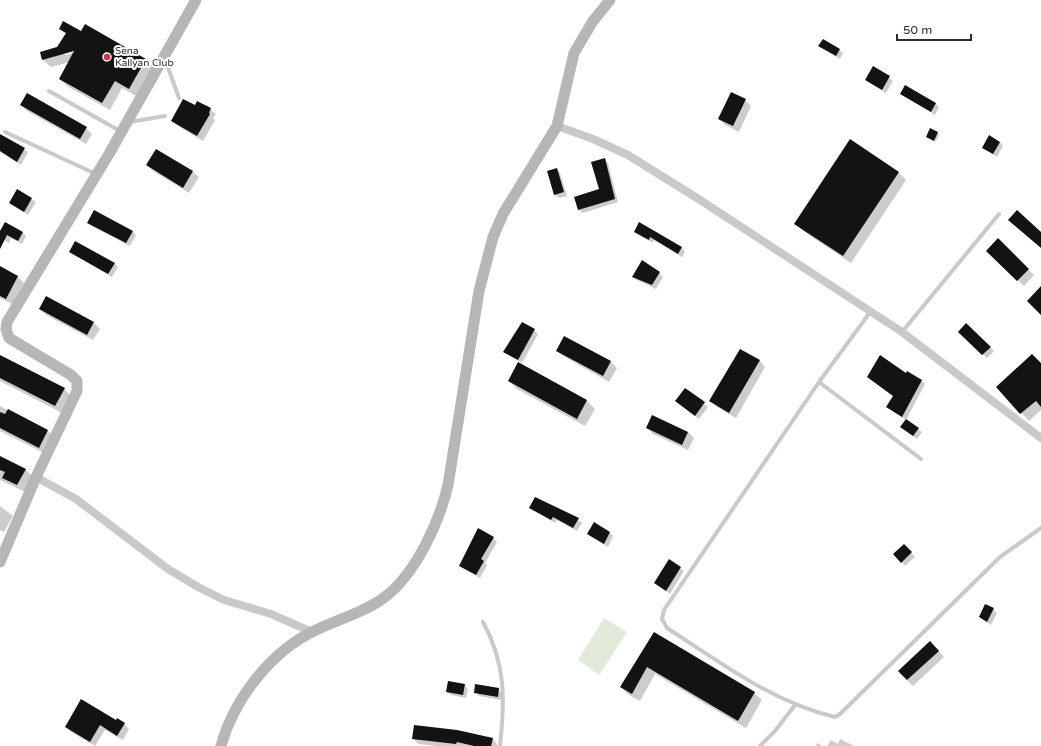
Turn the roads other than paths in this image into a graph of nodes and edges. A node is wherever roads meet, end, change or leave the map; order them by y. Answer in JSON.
{"nodes":[{"id":1,"x":196,"y":0,"type":"edge"},
{"id":2,"x":610,"y":0,"type":"edge"},
{"id":3,"x":164,"y":55,"type":"junction"},
{"id":4,"x":49,"y":91,"type":"dead end"},
{"id":5,"x":179,"y":98,"type":"dead end"},
{"id":6,"x":165,"y":116,"type":"dead end"},
{"id":7,"x":127,"y":122,"type":"junction"},
{"id":8,"x":557,"y":126,"type":"junction"},
{"id":9,"x":5,"y":132,"type":"dead end"},
{"id":10,"x":120,"y":132,"type":"junction"},
{"id":11,"x":96,"y":174,"type":"junction"},
{"id":12,"x":999,"y":214,"type":"dead end"},
{"id":13,"x":871,"y":311,"type":"junction"},
{"id":14,"x":902,"y":332,"type":"junction"},
{"id":15,"x":818,"y":382,"type":"junction"},
{"id":16,"x":1041,"y":438,"type":"edge"},
{"id":17,"x":921,"y":459,"type":"dead end"},
{"id":18,"x":36,"y":477,"type":"junction"},
{"id":19,"x":1041,"y":528,"type":"edge"},
{"id":20,"x":0,"y":562,"type":"edge"},
{"id":21,"x":483,"y":622,"type":"dead end"},
{"id":22,"x":312,"y":632,"type":"junction"},
{"id":23,"x":795,"y":704,"type":"junction"},
{"id":24,"x":220,"y":746,"type":"edge"},
{"id":25,"x":500,"y":746,"type":"edge"},
{"id":26,"x":760,"y":746,"type":"edge"}],
"edges":[{"from":1,"to":3,"type":"main road"},
{"from":2,"to":8,"type":"main road"},
{"from":3,"to":5,"type":"lane"},
{"from":3,"to":7,"type":"main road"},
{"from":4,"to":10,"type":"lane"},
{"from":6,"to":7,"type":"lane"},
{"from":7,"to":10,"type":"main road"},
{"from":8,"to":13,"type":"street"},
{"from":8,"to":22,"type":"main road"},
{"from":9,"to":11,"type":"lane"},
{"from":10,"to":11,"type":"main road"},
{"from":11,"to":18,"type":"main road"},
{"from":12,"to":14,"type":"lane"},
{"from":13,"to":14,"type":"street"},
{"from":13,"to":15,"type":"lane"},
{"from":14,"to":16,"type":"street"},
{"from":15,"to":17,"type":"lane"},
{"from":15,"to":23,"type":"lane"},
{"from":18,"to":20,"type":"main road"},
{"from":18,"to":22,"type":"street"},
{"from":19,"to":23,"type":"lane"},
{"from":21,"to":25,"type":"lane"},
{"from":22,"to":24,"type":"main road"},
{"from":23,"to":26,"type":"lane"}]}
